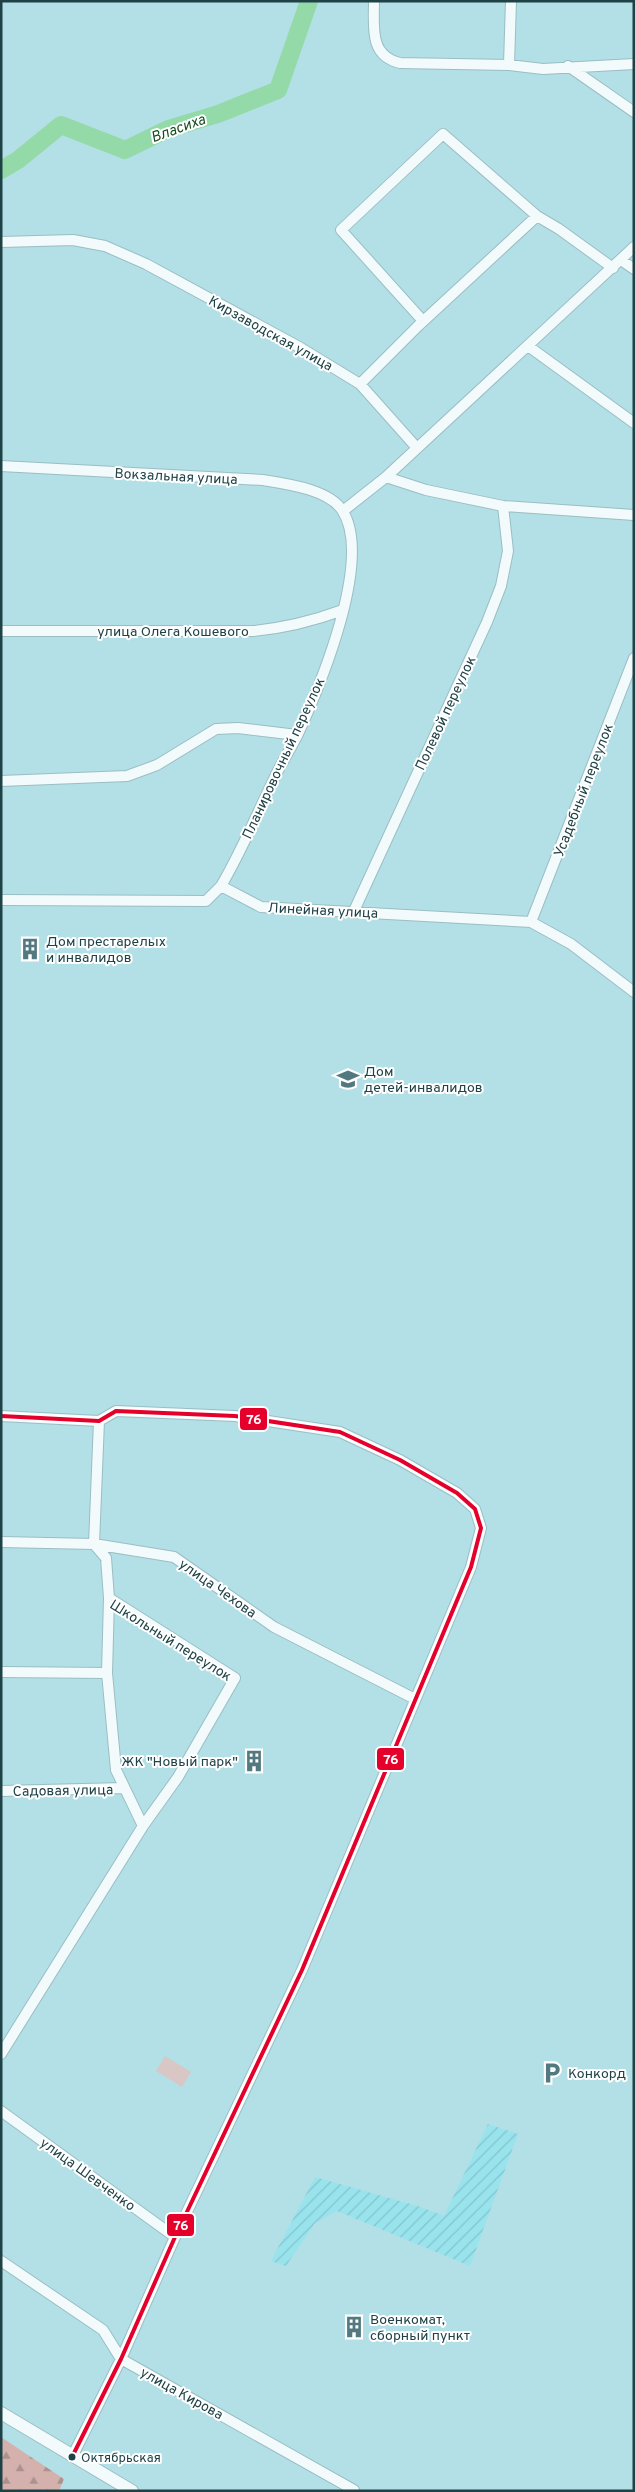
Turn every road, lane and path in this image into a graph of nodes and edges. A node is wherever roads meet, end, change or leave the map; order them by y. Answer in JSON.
{"nodes":[{"id":1,"x":374,"y":1,"type":"edge"},
{"id":2,"x":512,"y":1,"type":"edge"},
{"id":3,"x":634,"y":64,"type":"edge"},
{"id":4,"x":509,"y":65,"type":"junction"},
{"id":5,"x":568,"y":66,"type":"junction"},
{"id":6,"x":634,"y":112,"type":"edge"},
{"id":7,"x":537,"y":216,"type":"junction"},
{"id":8,"x":1,"y":242,"type":"edge"},
{"id":9,"x":634,"y":247,"type":"edge"},
{"id":10,"x":621,"y":260,"type":"junction"},
{"id":11,"x":613,"y":268,"type":"junction"},
{"id":12,"x":634,"y":269,"type":"edge"},
{"id":13,"x":423,"y":321,"type":"junction"},
{"id":14,"x":528,"y":346,"type":"junction"},
{"id":15,"x":360,"y":384,"type":"junction"},
{"id":16,"x":634,"y":423,"type":"edge"},
{"id":17,"x":417,"y":448,"type":"junction"},
{"id":18,"x":1,"y":466,"type":"edge"},
{"id":19,"x":386,"y":477,"type":"junction"},
{"id":20,"x":503,"y":506,"type":"junction"},
{"id":21,"x":343,"y":511,"type":"junction"},
{"id":22,"x":634,"y":515,"type":"edge"},
{"id":23,"x":343,"y":610,"type":"junction"},
{"id":24,"x":1,"y":631,"type":"edge"},
{"id":25,"x":634,"y":658,"type":"edge"},
{"id":26,"x":297,"y":735,"type":"junction"},
{"id":27,"x":1,"y":781,"type":"edge"},
{"id":28,"x":221,"y":886,"type":"junction"},
{"id":29,"x":1,"y":900,"type":"edge"},
{"id":30,"x":353,"y":912,"type":"junction"},
{"id":31,"x":532,"y":922,"type":"junction"},
{"id":32,"x":634,"y":992,"type":"edge"},
{"id":33,"x":1,"y":1416,"type":"edge"},
{"id":34,"x":99,"y":1421,"type":"junction"},
{"id":35,"x":1,"y":1542,"type":"edge"},
{"id":36,"x":94,"y":1544,"type":"junction"},
{"id":37,"x":109,"y":1598,"type":"junction"},
{"id":38,"x":1,"y":1672,"type":"edge"},
{"id":39,"x":107,"y":1673,"type":"junction"},
{"id":40,"x":415,"y":1699,"type":"junction"},
{"id":41,"x":124,"y":1788,"type":"junction"},
{"id":42,"x":1,"y":1791,"type":"edge"},
{"id":43,"x":143,"y":1826,"type":"junction"},
{"id":44,"x":1,"y":2054,"type":"edge"},
{"id":45,"x":1,"y":2111,"type":"edge"},
{"id":46,"x":175,"y":2237,"type":"junction"},
{"id":47,"x":1,"y":2261,"type":"edge"},
{"id":48,"x":121,"y":2359,"type":"junction"},
{"id":49,"x":1,"y":2412,"type":"edge"},
{"id":50,"x":72,"y":2457,"type":"junction"},
{"id":51,"x":354,"y":2490,"type":"edge"},
{"id":52,"x":132,"y":2491,"type":"edge"}],
"edges":[{"from":1,"to":4,"type":"street"},
{"from":2,"to":4,"type":"street"},
{"from":3,"to":5,"type":"street"},
{"from":4,"to":5,"type":"street"},
{"from":5,"to":6,"type":"street"},
{"from":7,"to":11,"type":"street"},
{"from":7,"to":13,"type":"street"},
{"from":7,"to":13,"type":"street"},
{"from":8,"to":15,"type":"street","name":"Кирзаводская улица"},
{"from":9,"to":10,"type":"street"},
{"from":10,"to":11,"type":"street"},
{"from":10,"to":12,"type":"street"},
{"from":11,"to":14,"type":"street"},
{"from":13,"to":15,"type":"street"},
{"from":14,"to":16,"type":"street"},
{"from":14,"to":17,"type":"street"},
{"from":15,"to":17,"type":"street","name":"Кирзаводская улица"},
{"from":17,"to":19,"type":"street"},
{"from":18,"to":21,"type":"street","name":"Вокзальная улица"},
{"from":19,"to":20,"type":"street"},
{"from":19,"to":21,"type":"street"},
{"from":20,"to":22,"type":"street"},
{"from":20,"to":30,"type":"street","name":"Полевой переулок"},
{"from":21,"to":23,"type":"street","name":"Планировочный переулок"},
{"from":23,"to":24,"type":"street","name":"улица Олега Кошевого"},
{"from":23,"to":26,"type":"street","name":"Планировочный переулок"},
{"from":25,"to":31,"type":"street","name":"Усадебный переулок"},
{"from":26,"to":27,"type":"street"},
{"from":26,"to":28,"type":"street","name":"Планировочный переулок"},
{"from":28,"to":29,"type":"street"},
{"from":28,"to":30,"type":"street","name":"Линейная улица"},
{"from":30,"to":31,"type":"street","name":"Линейная улица"},
{"from":31,"to":32,"type":"street","name":"Линейная улица"},
{"from":33,"to":34,"type":"street"},
{"from":34,"to":36,"type":"street"},
{"from":34,"to":40,"type":"street"},
{"from":35,"to":36,"type":"street","name":"улица Чехова"},
{"from":36,"to":37,"type":"street"},
{"from":36,"to":40,"type":"street","name":"улица Чехова"},
{"from":37,"to":39,"type":"street","name":"Школьный переулок"},
{"from":37,"to":43,"type":"street","name":"Школьный переулок"},
{"from":38,"to":39,"type":"street"},
{"from":39,"to":41,"type":"street","name":"Школьный переулок"},
{"from":40,"to":46,"type":"street"},
{"from":41,"to":42,"type":"street","name":"Садовая улица"},
{"from":41,"to":43,"type":"street","name":"Школьный переулок"},
{"from":43,"to":44,"type":"street","name":"Школьный переулок"},
{"from":45,"to":46,"type":"street","name":"улица Шевченко"},
{"from":46,"to":48,"type":"street"},
{"from":47,"to":48,"type":"street","name":"улица Кирова"},
{"from":48,"to":50,"type":"street"},
{"from":48,"to":51,"type":"street","name":"улица Кирова"},
{"from":49,"to":50,"type":"main road"},
{"from":50,"to":52,"type":"main road"}]}
